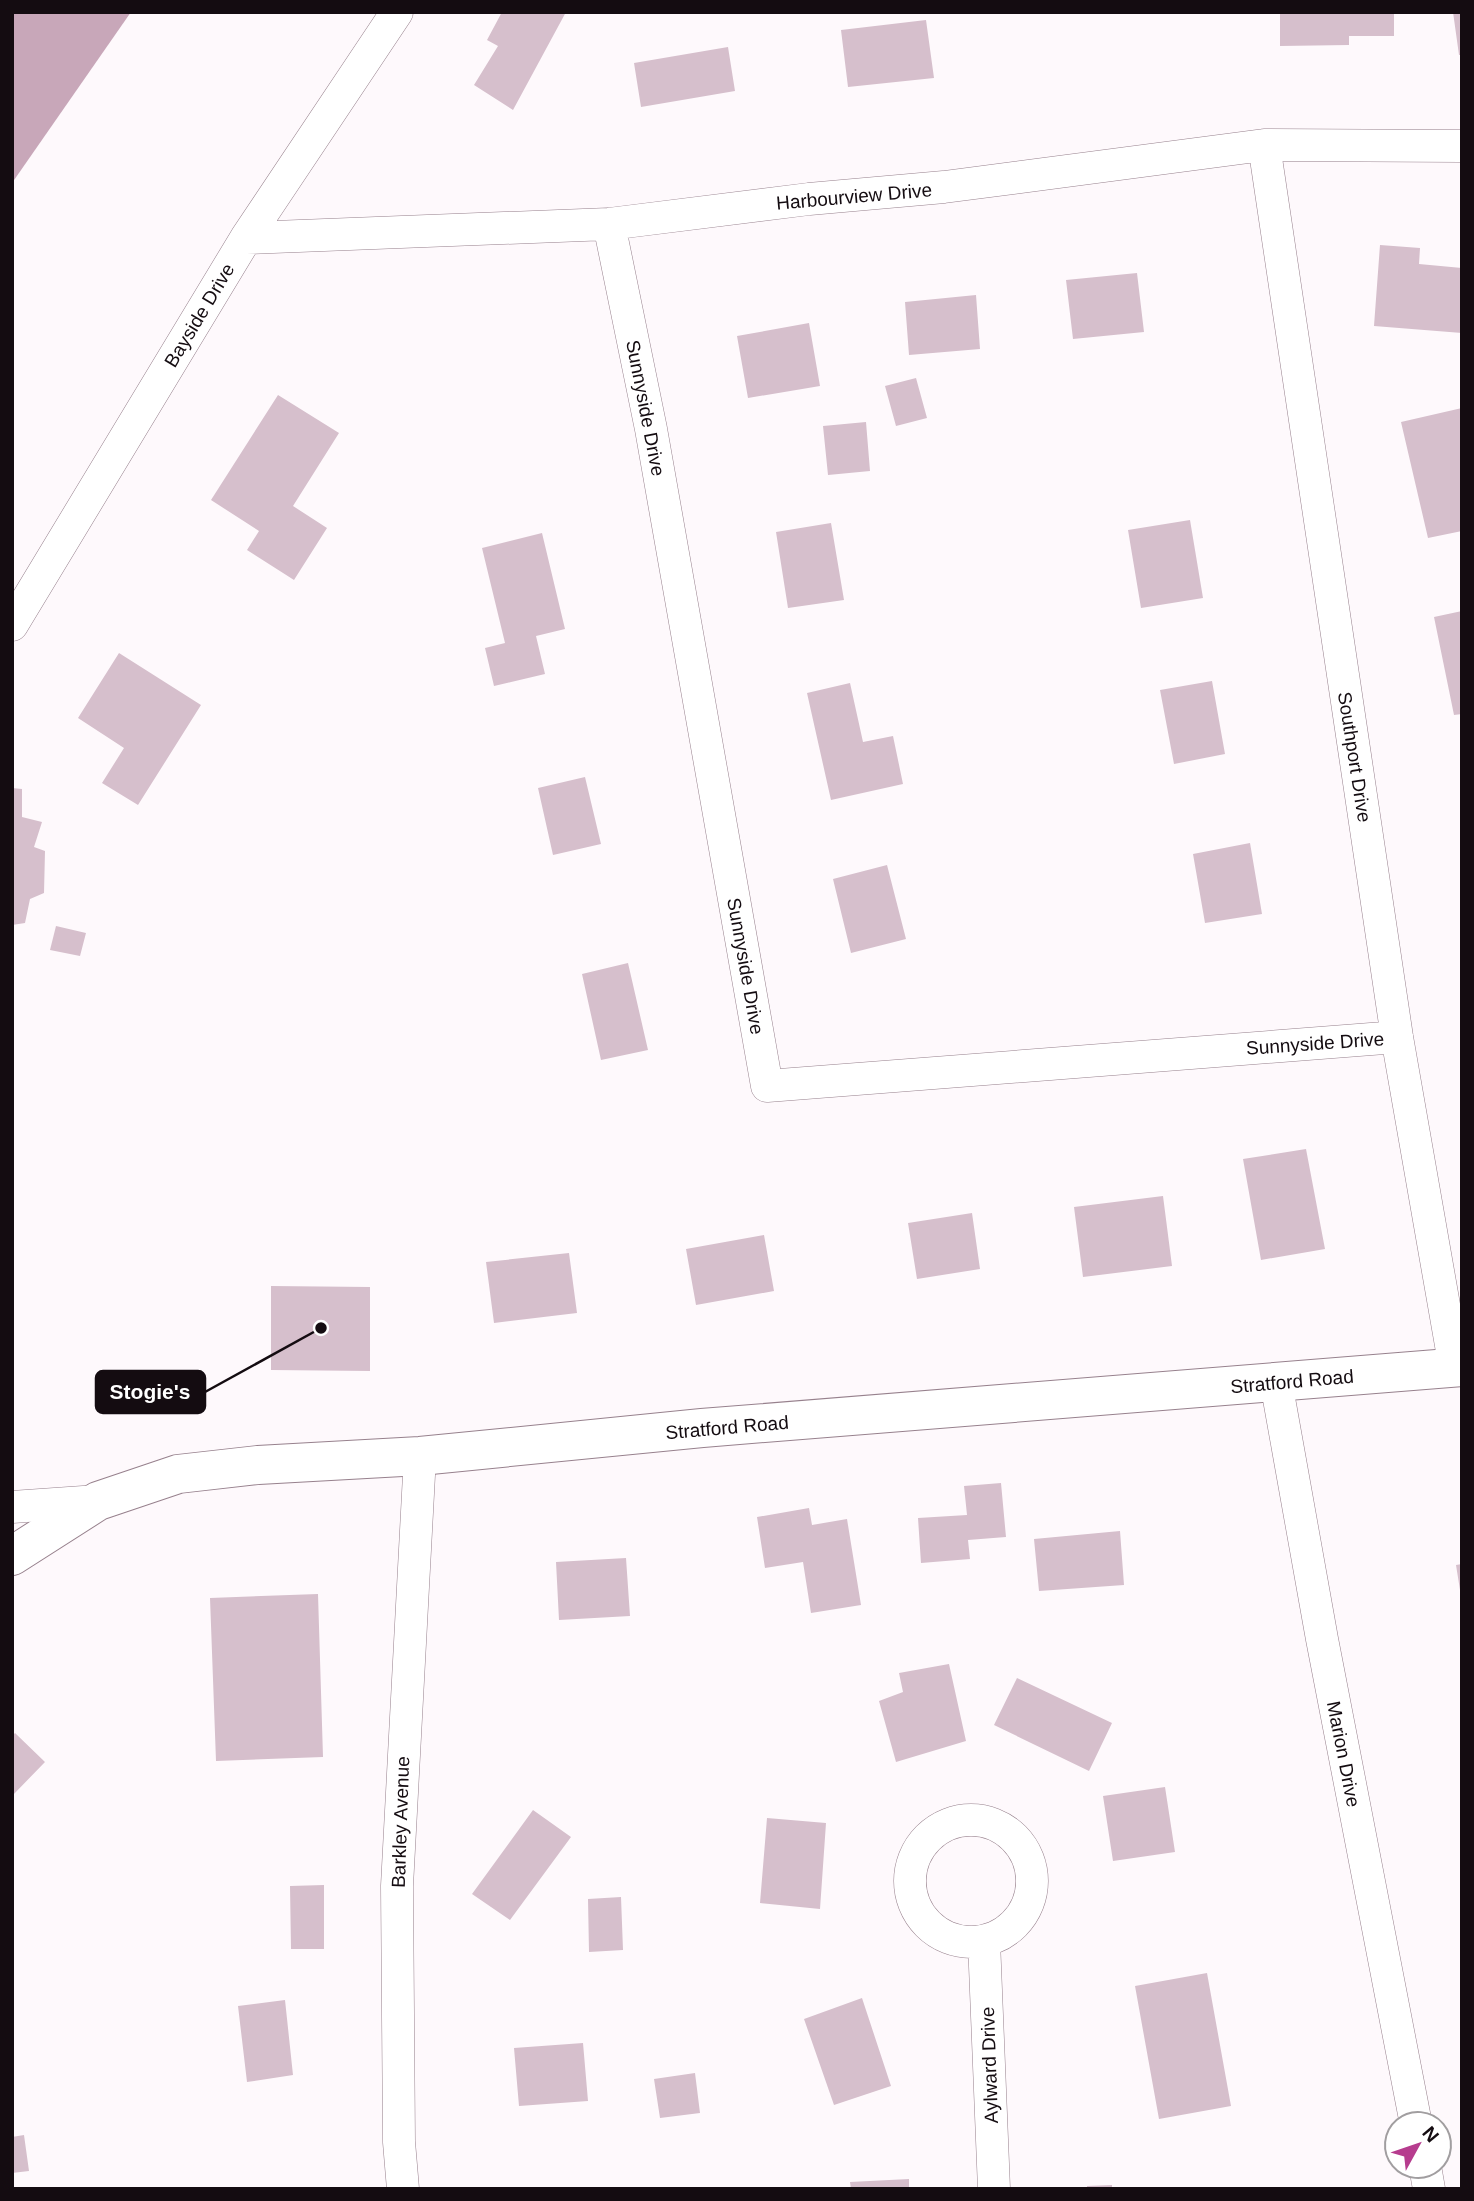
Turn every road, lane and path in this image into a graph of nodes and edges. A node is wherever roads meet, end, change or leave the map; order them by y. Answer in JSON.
{"nodes":[{"id":1,"x":397,"y":12,"type":"edge"},
{"id":2,"x":1264,"y":145,"type":"junction"},
{"id":3,"x":1462,"y":146,"type":"edge"},
{"id":4,"x":609,"y":224,"type":"junction"},
{"id":5,"x":246,"y":238,"type":"junction"},
{"id":6,"x":12,"y":625,"type":"edge"},
{"id":7,"x":1397,"y":1037,"type":"junction"},
{"id":8,"x":1458,"y":1368,"type":"edge"},
{"id":9,"x":1276,"y":1382,"type":"junction"},
{"id":10,"x":419,"y":1456,"type":"junction"},
{"id":11,"x":99,"y":1501,"type":"junction"},
{"id":12,"x":12,"y":1507,"type":"edge"},
{"id":13,"x":12,"y":1556,"type":"edge"},
{"id":14,"x":984,"y":1941,"type":"dead end"},
{"id":15,"x":1413,"y":2110,"type":"edge"},
{"id":16,"x":403,"y":2189,"type":"edge"},
{"id":17,"x":994,"y":2189,"type":"edge"}],
"edges":[{"from":1,"to":5,"type":"street","name":"Bayside Drive"},
{"from":2,"to":3,"type":"street","name":"Harbourview Drive"},
{"from":2,"to":4,"type":"street","name":"Harbourview Drive"},
{"from":2,"to":7,"type":"street","name":"Southport Drive"},
{"from":4,"to":5,"type":"street","name":"Harbourview Drive"},
{"from":4,"to":7,"type":"street","name":"Sunnyside Drive"},
{"from":5,"to":6,"type":"street","name":"Bayside Drive"},
{"from":7,"to":8,"type":"street","name":"Southport Drive"},
{"from":8,"to":9,"type":"main road","name":"Stratford Road"},
{"from":9,"to":10,"type":"main road","name":"Stratford Road"},
{"from":9,"to":15,"type":"street","name":"Marion Drive"},
{"from":10,"to":11,"type":"main road","name":"Stratford Road"},
{"from":10,"to":16,"type":"street","name":"Barkley Avenue"},
{"from":11,"to":12,"type":"street"},
{"from":11,"to":13,"type":"main road","name":"Stratford Road"},
{"from":14,"to":17,"type":"street","name":"Aylward Drive"}]}
